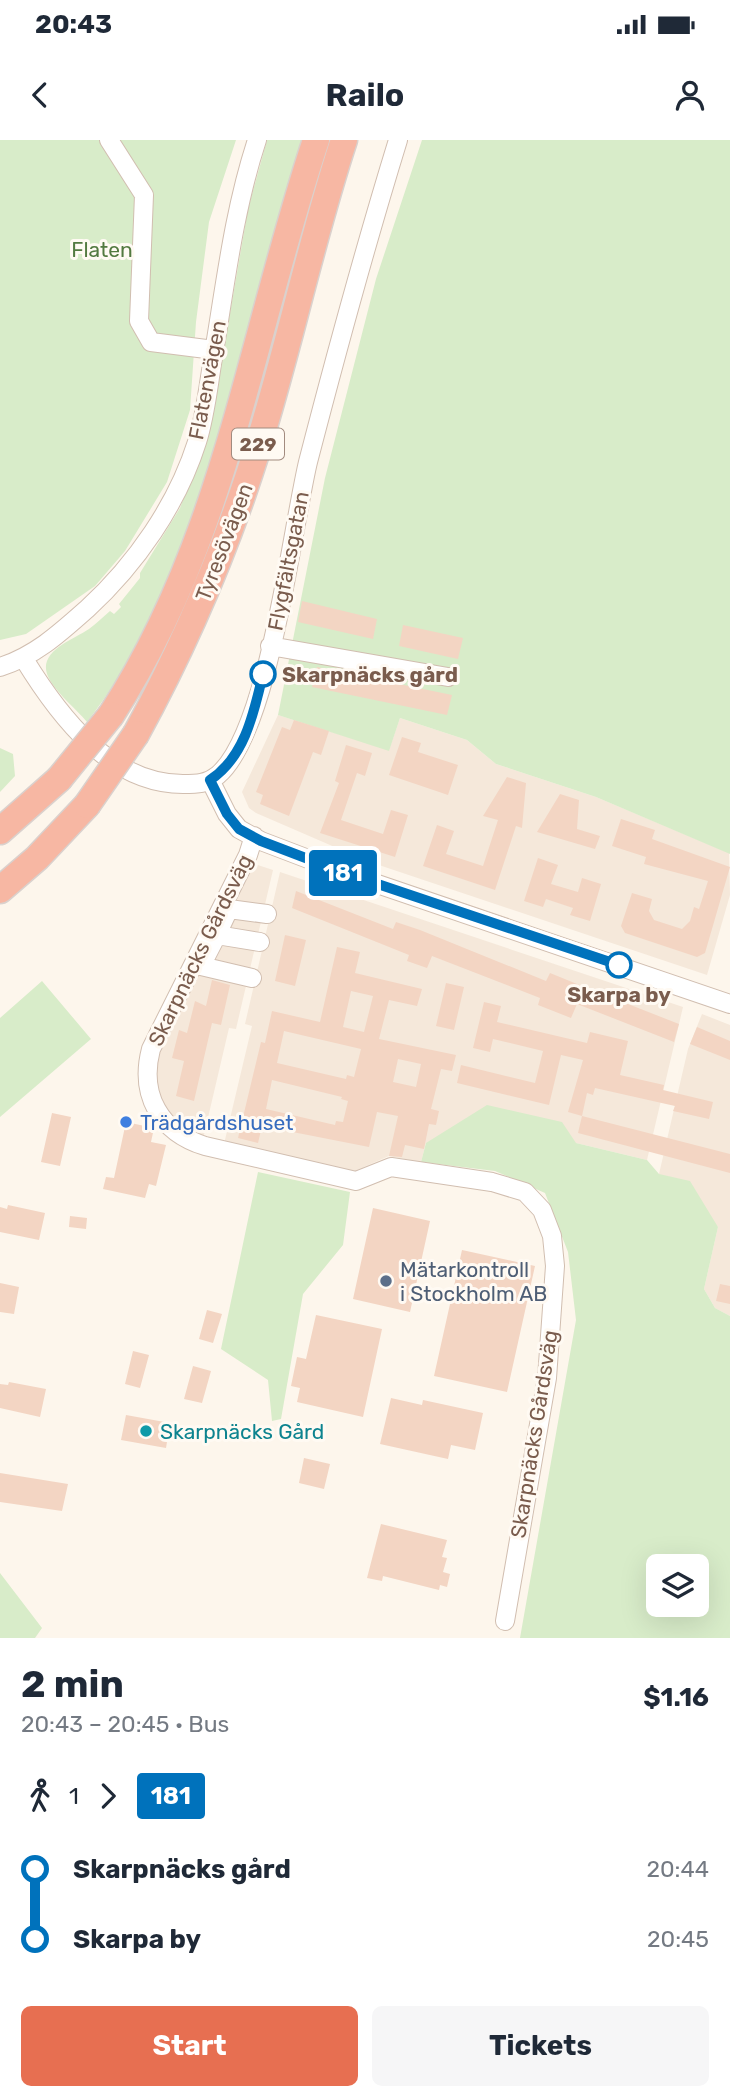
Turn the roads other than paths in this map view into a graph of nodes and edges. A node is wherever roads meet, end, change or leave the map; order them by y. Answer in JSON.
{"nodes":[{"id":1,"x":109,"y":140,"type":"edge"},
{"id":2,"x":257,"y":140,"type":"edge"},
{"id":3,"x":316,"y":140,"type":"edge"},
{"id":4,"x":344,"y":140,"type":"edge"},
{"id":5,"x":398,"y":140,"type":"edge"},
{"id":6,"x":214,"y":350,"type":"junction"},
{"id":7,"x":270,"y":646,"type":"junction"},
{"id":8,"x":24,"y":659,"type":"junction"},
{"id":9,"x":0,"y":667,"type":"edge"},
{"id":10,"x":448,"y":677,"type":"dead end"},
{"id":11,"x":210,"y":780,"type":"junction"},
{"id":12,"x":0,"y":831,"type":"edge"},
{"id":13,"x":254,"y":836,"type":"junction"},
{"id":14,"x":0,"y":890,"type":"edge"},
{"id":15,"x":267,"y":914,"type":"dead end"},
{"id":16,"x":217,"y":935,"type":"junction"},
{"id":17,"x":260,"y":942,"type":"dead end"},
{"id":18,"x":252,"y":978,"type":"dead end"},
{"id":19,"x":730,"y":1004,"type":"edge"},
{"id":20,"x":505,"y":1621,"type":"dead end"}],
"edges":[{"from":1,"to":6,"type":"street"},
{"from":2,"to":6,"type":"street","name":"Flatenvägen"},
{"from":3,"to":12,"type":"highway","name":"Tyresövägen","number":"229","bridge":true},
{"from":4,"to":14,"type":"highway","name":"Tyresövägen","number":"229","bridge":true},
{"from":5,"to":7,"type":"street","name":"Flygfältsgatan"},
{"from":6,"to":8,"type":"street","name":"Flatenvägen"},
{"from":7,"to":10,"type":"street"},
{"from":7,"to":11,"type":"street","name":"Flygfältsgatan"},
{"from":8,"to":9,"type":"street","name":"Flatenvägen"},
{"from":8,"to":11,"type":"street"},
{"from":11,"to":13,"type":"street"},
{"from":13,"to":19,"type":"street"},
{"from":13,"to":20,"type":"street","name":"Skarpnäcks Gårdsväg"},
{"from":15,"to":16,"type":"street"},
{"from":16,"to":17,"type":"street"},
{"from":16,"to":18,"type":"street"}]}
